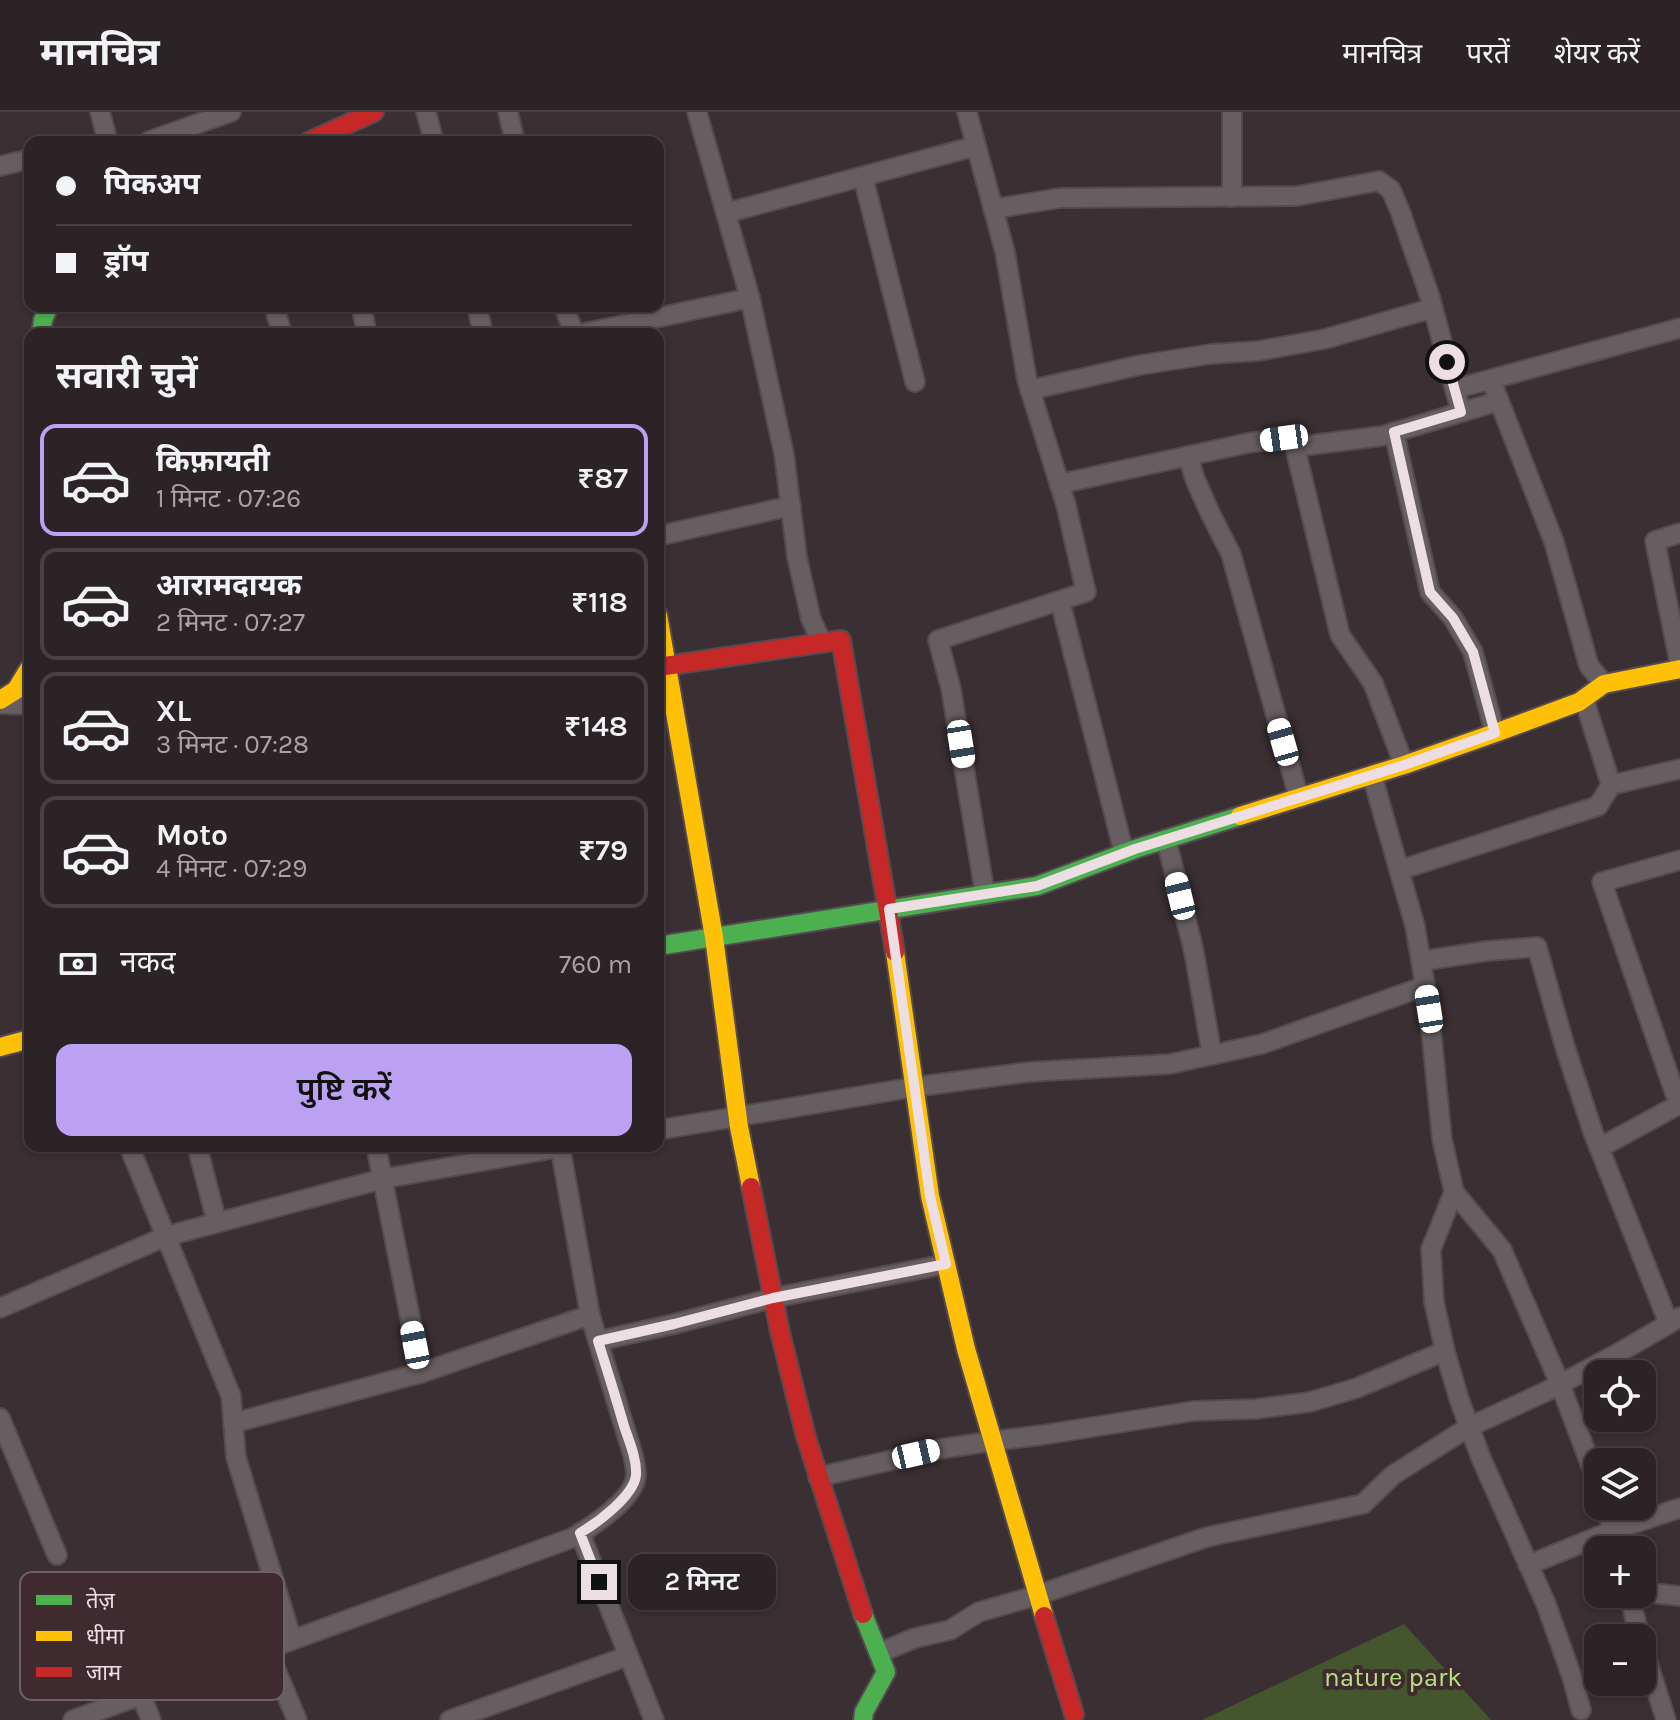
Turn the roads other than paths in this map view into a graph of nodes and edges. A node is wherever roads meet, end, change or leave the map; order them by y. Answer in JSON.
{"nodes":[{"id":1,"x":100,"y":112,"type":"edge"},
{"id":2,"x":231,"y":112,"type":"edge"},
{"id":3,"x":374,"y":112,"type":"edge"},
{"id":4,"x":426,"y":112,"type":"edge"},
{"id":5,"x":508,"y":112,"type":"edge"},
{"id":6,"x":697,"y":112,"type":"edge"},
{"id":7,"x":967,"y":112,"type":"edge"},
{"id":8,"x":1232,"y":112,"type":"edge"},
{"id":9,"x":106,"y":136,"type":"edge"},
{"id":10,"x":165,"y":136,"type":"edge"},
{"id":11,"x":325,"y":136,"type":"edge"},
{"id":12,"x":432,"y":136,"type":"edge"},
{"id":13,"x":514,"y":136,"type":"edge"},
{"id":14,"x":976,"y":146,"type":"junction"},
{"id":15,"x":24,"y":160,"type":"edge"},
{"id":16,"x":0,"y":166,"type":"edge"},
{"id":17,"x":863,"y":177,"type":"junction"},
{"id":18,"x":1232,"y":197,"type":"junction"},
{"id":19,"x":993,"y":209,"type":"junction"},
{"id":20,"x":726,"y":213,"type":"junction"},
{"id":21,"x":750,"y":298,"type":"junction"},
{"id":22,"x":1433,"y":308,"type":"junction"},
{"id":23,"x":615,"y":328,"type":"edge"},
{"id":24,"x":1680,"y":328,"type":"edge"},
{"id":25,"x":1491,"y":380,"type":"junction"},
{"id":26,"x":915,"y":382,"type":"dead end"},
{"id":27,"x":1455,"y":389,"type":"junction"},
{"id":28,"x":1030,"y":390,"type":"junction"},
{"id":29,"x":1499,"y":401,"type":"junction"},
{"id":30,"x":1461,"y":412,"type":"junction"},
{"id":31,"x":1394,"y":432,"type":"junction"},
{"id":32,"x":1294,"y":443,"type":"junction"},
{"id":33,"x":1188,"y":456,"type":"junction"},
{"id":34,"x":1059,"y":484,"type":"junction"},
{"id":35,"x":791,"y":506,"type":"junction"},
{"id":36,"x":1680,"y":533,"type":"edge"},
{"id":37,"x":664,"y":535,"type":"edge"},
{"id":38,"x":1060,"y":601,"type":"junction"},
{"id":39,"x":822,"y":643,"type":"junction"},
{"id":40,"x":664,"y":666,"type":"edge"},
{"id":41,"x":1680,"y":667,"type":"edge"},
{"id":42,"x":664,"y":671,"type":"edge"},
{"id":43,"x":24,"y":677,"type":"edge"},
{"id":44,"x":1604,"y":684,"type":"junction"},
{"id":45,"x":1584,"y":699,"type":"junction"},
{"id":46,"x":0,"y":702,"type":"edge"},
{"id":47,"x":24,"y":704,"type":"edge"},
{"id":48,"x":1495,"y":733,"type":"junction"},
{"id":49,"x":1404,"y":765,"type":"junction"},
{"id":50,"x":1680,"y":769,"type":"edge"},
{"id":51,"x":1372,"y":775,"type":"junction"},
{"id":52,"x":1611,"y":785,"type":"junction"},
{"id":53,"x":1299,"y":798,"type":"junction"},
{"id":54,"x":1166,"y":839,"type":"junction"},
{"id":55,"x":1124,"y":853,"type":"junction"},
{"id":56,"x":1680,"y":860,"type":"edge"},
{"id":57,"x":1400,"y":870,"type":"junction"},
{"id":58,"x":985,"y":894,"type":"junction"},
{"id":59,"x":889,"y":909,"type":"junction"},
{"id":60,"x":714,"y":937,"type":"junction"},
{"id":61,"x":664,"y":945,"type":"edge"},
{"id":62,"x":1421,"y":961,"type":"junction"},
{"id":63,"x":1425,"y":986,"type":"junction"},
{"id":64,"x":24,"y":1041,"type":"edge"},
{"id":65,"x":0,"y":1047,"type":"edge"},
{"id":66,"x":1212,"y":1055,"type":"junction"},
{"id":67,"x":914,"y":1087,"type":"junction"},
{"id":68,"x":1679,"y":1104,"type":"edge"},
{"id":69,"x":737,"y":1115,"type":"junction"},
{"id":70,"x":664,"y":1129,"type":"edge"},
{"id":71,"x":1599,"y":1148,"type":"junction"},
{"id":72,"x":132,"y":1152,"type":"edge"},
{"id":73,"x":199,"y":1152,"type":"edge"},
{"id":74,"x":377,"y":1152,"type":"edge"},
{"id":75,"x":529,"y":1152,"type":"edge"},
{"id":76,"x":563,"y":1152,"type":"edge"},
{"id":77,"x":382,"y":1179,"type":"junction"},
{"id":78,"x":1454,"y":1192,"type":"junction"},
{"id":79,"x":217,"y":1223,"type":"junction"},
{"id":80,"x":167,"y":1236,"type":"junction"},
{"id":81,"x":946,"y":1264,"type":"junction"},
{"id":82,"x":773,"y":1298,"type":"junction"},
{"id":83,"x":0,"y":1308,"type":"edge"},
{"id":84,"x":590,"y":1315,"type":"junction"},
{"id":85,"x":1674,"y":1321,"type":"edge"},
{"id":86,"x":598,"y":1341,"type":"junction"},
{"id":87,"x":1445,"y":1351,"type":"junction"},
{"id":88,"x":421,"y":1373,"type":"junction"},
{"id":89,"x":1560,"y":1384,"type":"junction"},
{"id":90,"x":0,"y":1418,"type":"edge"},
{"id":91,"x":233,"y":1423,"type":"junction"},
{"id":92,"x":1469,"y":1427,"type":"junction"},
{"id":93,"x":993,"y":1441,"type":"junction"},
{"id":94,"x":1584,"y":1448,"type":"edge"},
{"id":95,"x":818,"y":1477,"type":"junction"},
{"id":96,"x":1680,"y":1508,"type":"edge"},
{"id":97,"x":1611,"y":1520,"type":"edge"},
{"id":98,"x":1614,"y":1530,"type":"junction"},
{"id":99,"x":580,"y":1533,"type":"junction"},
{"id":100,"x":1615,"y":1536,"type":"edge"},
{"id":101,"x":57,"y":1555,"type":"dead end"},
{"id":102,"x":1528,"y":1565,"type":"junction"},
{"id":103,"x":271,"y":1572,"type":"edge"},
{"id":104,"x":1656,"y":1593,"type":"edge"},
{"id":105,"x":1038,"y":1595,"type":"junction"},
{"id":106,"x":1680,"y":1596,"type":"edge"},
{"id":107,"x":284,"y":1614,"type":"edge"},
{"id":108,"x":292,"y":1640,"type":"junction"},
{"id":109,"x":284,"y":1643,"type":"edge"},
{"id":110,"x":879,"y":1653,"type":"junction"},
{"id":111,"x":628,"y":1656,"type":"junction"},
{"id":112,"x":1656,"y":1688,"type":"edge"},
{"id":113,"x":284,"y":1689,"type":"edge"},
{"id":114,"x":127,"y":1700,"type":"edge"},
{"id":115,"x":143,"y":1700,"type":"edge"},
{"id":116,"x":1581,"y":1710,"type":"dead end"},
{"id":117,"x":1074,"y":1714,"type":"dead end"},
{"id":118,"x":73,"y":1720,"type":"edge"},
{"id":119,"x":151,"y":1720,"type":"edge"},
{"id":120,"x":297,"y":1720,"type":"edge"},
{"id":121,"x":452,"y":1720,"type":"edge"},
{"id":122,"x":654,"y":1720,"type":"edge"},
{"id":123,"x":863,"y":1720,"type":"edge"},
{"id":124,"x":1666,"y":1720,"type":"edge"}],
"edges":[{"from":1,"to":9,"type":"street"},
{"from":2,"to":10,"type":"street"},
{"from":3,"to":11,"type":"main road"},
{"from":4,"to":12,"type":"street"},
{"from":5,"to":13,"type":"street"},
{"from":6,"to":20,"type":"street"},
{"from":7,"to":14,"type":"street"},
{"from":8,"to":18,"type":"street"},
{"from":14,"to":17,"type":"street"},
{"from":14,"to":19,"type":"street"},
{"from":15,"to":16,"type":"street"},
{"from":17,"to":20,"type":"street"},
{"from":17,"to":26,"type":"street"},
{"from":18,"to":19,"type":"street"},
{"from":18,"to":22,"type":"street"},
{"from":19,"to":28,"type":"street"},
{"from":20,"to":21,"type":"street"},
{"from":21,"to":23,"type":"street"},
{"from":21,"to":35,"type":"street"},
{"from":22,"to":27,"type":"street"},
{"from":22,"to":28,"type":"street"},
{"from":24,"to":25,"type":"street"},
{"from":25,"to":27,"type":"street"},
{"from":25,"to":29,"type":"street"},
{"from":27,"to":30,"type":"street"},
{"from":28,"to":34,"type":"street"},
{"from":29,"to":30,"type":"street"},
{"from":29,"to":44,"type":"street"},
{"from":30,"to":31,"type":"street"},
{"from":31,"to":32,"type":"street"},
{"from":31,"to":48,"type":"street"},
{"from":32,"to":33,"type":"street"},
{"from":32,"to":49,"type":"street"},
{"from":33,"to":34,"type":"street"},
{"from":33,"to":53,"type":"street"},
{"from":34,"to":38,"type":"street"},
{"from":35,"to":37,"type":"street"},
{"from":35,"to":39,"type":"street"},
{"from":36,"to":41,"type":"street"},
{"from":38,"to":55,"type":"street"},
{"from":38,"to":58,"type":"street"},
{"from":39,"to":40,"type":"main road"},
{"from":39,"to":59,"type":"main road"},
{"from":41,"to":44,"type":"main road"},
{"from":42,"to":60,"type":"main road"},
{"from":43,"to":46,"type":"main road"},
{"from":44,"to":45,"type":"main road"},
{"from":45,"to":48,"type":"main road"},
{"from":45,"to":52,"type":"street"},
{"from":46,"to":47,"type":"street"},
{"from":48,"to":49,"type":"main road"},
{"from":49,"to":51,"type":"main road"},
{"from":50,"to":52,"type":"street"},
{"from":51,"to":53,"type":"main road"},
{"from":51,"to":57,"type":"street"},
{"from":52,"to":57,"type":"street"},
{"from":53,"to":54,"type":"main road"},
{"from":54,"to":55,"type":"main road"},
{"from":54,"to":66,"type":"street"},
{"from":55,"to":58,"type":"main road"},
{"from":56,"to":68,"type":"street"},
{"from":57,"to":62,"type":"street"},
{"from":58,"to":59,"type":"main road"},
{"from":59,"to":60,"type":"main road"},
{"from":59,"to":67,"type":"main road"},
{"from":60,"to":61,"type":"main road"},
{"from":60,"to":69,"type":"main road"},
{"from":62,"to":63,"type":"street"},
{"from":62,"to":71,"type":"street"},
{"from":63,"to":66,"type":"street"},
{"from":63,"to":78,"type":"street"},
{"from":64,"to":65,"type":"main road"},
{"from":66,"to":67,"type":"street"},
{"from":67,"to":69,"type":"street"},
{"from":67,"to":81,"type":"main road"},
{"from":68,"to":71,"type":"street"},
{"from":69,"to":70,"type":"street"},
{"from":69,"to":82,"type":"main road"},
{"from":71,"to":85,"type":"street"},
{"from":72,"to":80,"type":"street"},
{"from":73,"to":79,"type":"street"},
{"from":74,"to":77,"type":"street"},
{"from":75,"to":77,"type":"street"},
{"from":76,"to":84,"type":"street"},
{"from":77,"to":79,"type":"street"},
{"from":77,"to":88,"type":"street"},
{"from":78,"to":87,"type":"street"},
{"from":78,"to":89,"type":"street"},
{"from":79,"to":80,"type":"street"},
{"from":80,"to":83,"type":"street"},
{"from":80,"to":91,"type":"street"},
{"from":81,"to":82,"type":"street"},
{"from":81,"to":93,"type":"main road"},
{"from":82,"to":86,"type":"street"},
{"from":82,"to":95,"type":"main road"},
{"from":84,"to":86,"type":"street"},
{"from":84,"to":88,"type":"street"},
{"from":85,"to":89,"type":"street"},
{"from":86,"to":99,"type":"street"},
{"from":87,"to":92,"type":"street"},
{"from":87,"to":93,"type":"street"},
{"from":88,"to":91,"type":"street"},
{"from":89,"to":92,"type":"street"},
{"from":89,"to":94,"type":"street"},
{"from":90,"to":101,"type":"street"},
{"from":91,"to":103,"type":"street"},
{"from":92,"to":102,"type":"street"},
{"from":92,"to":105,"type":"street"},
{"from":93,"to":95,"type":"street"},
{"from":93,"to":105,"type":"main road"},
{"from":95,"to":110,"type":"main road"},
{"from":96,"to":98,"type":"street"},
{"from":97,"to":98,"type":"street"},
{"from":98,"to":100,"type":"street"},
{"from":98,"to":102,"type":"street"},
{"from":99,"to":108,"type":"street"},
{"from":99,"to":111,"type":"street"},
{"from":102,"to":116,"type":"street"},
{"from":104,"to":106,"type":"street"},
{"from":105,"to":110,"type":"street"},
{"from":105,"to":117,"type":"main road"},
{"from":107,"to":108,"type":"street"},
{"from":108,"to":109,"type":"street"},
{"from":110,"to":123,"type":"main road"},
{"from":111,"to":121,"type":"street"},
{"from":111,"to":122,"type":"street"},
{"from":112,"to":124,"type":"street"},
{"from":113,"to":120,"type":"street"},
{"from":114,"to":118,"type":"street"},
{"from":115,"to":119,"type":"street"}]}
